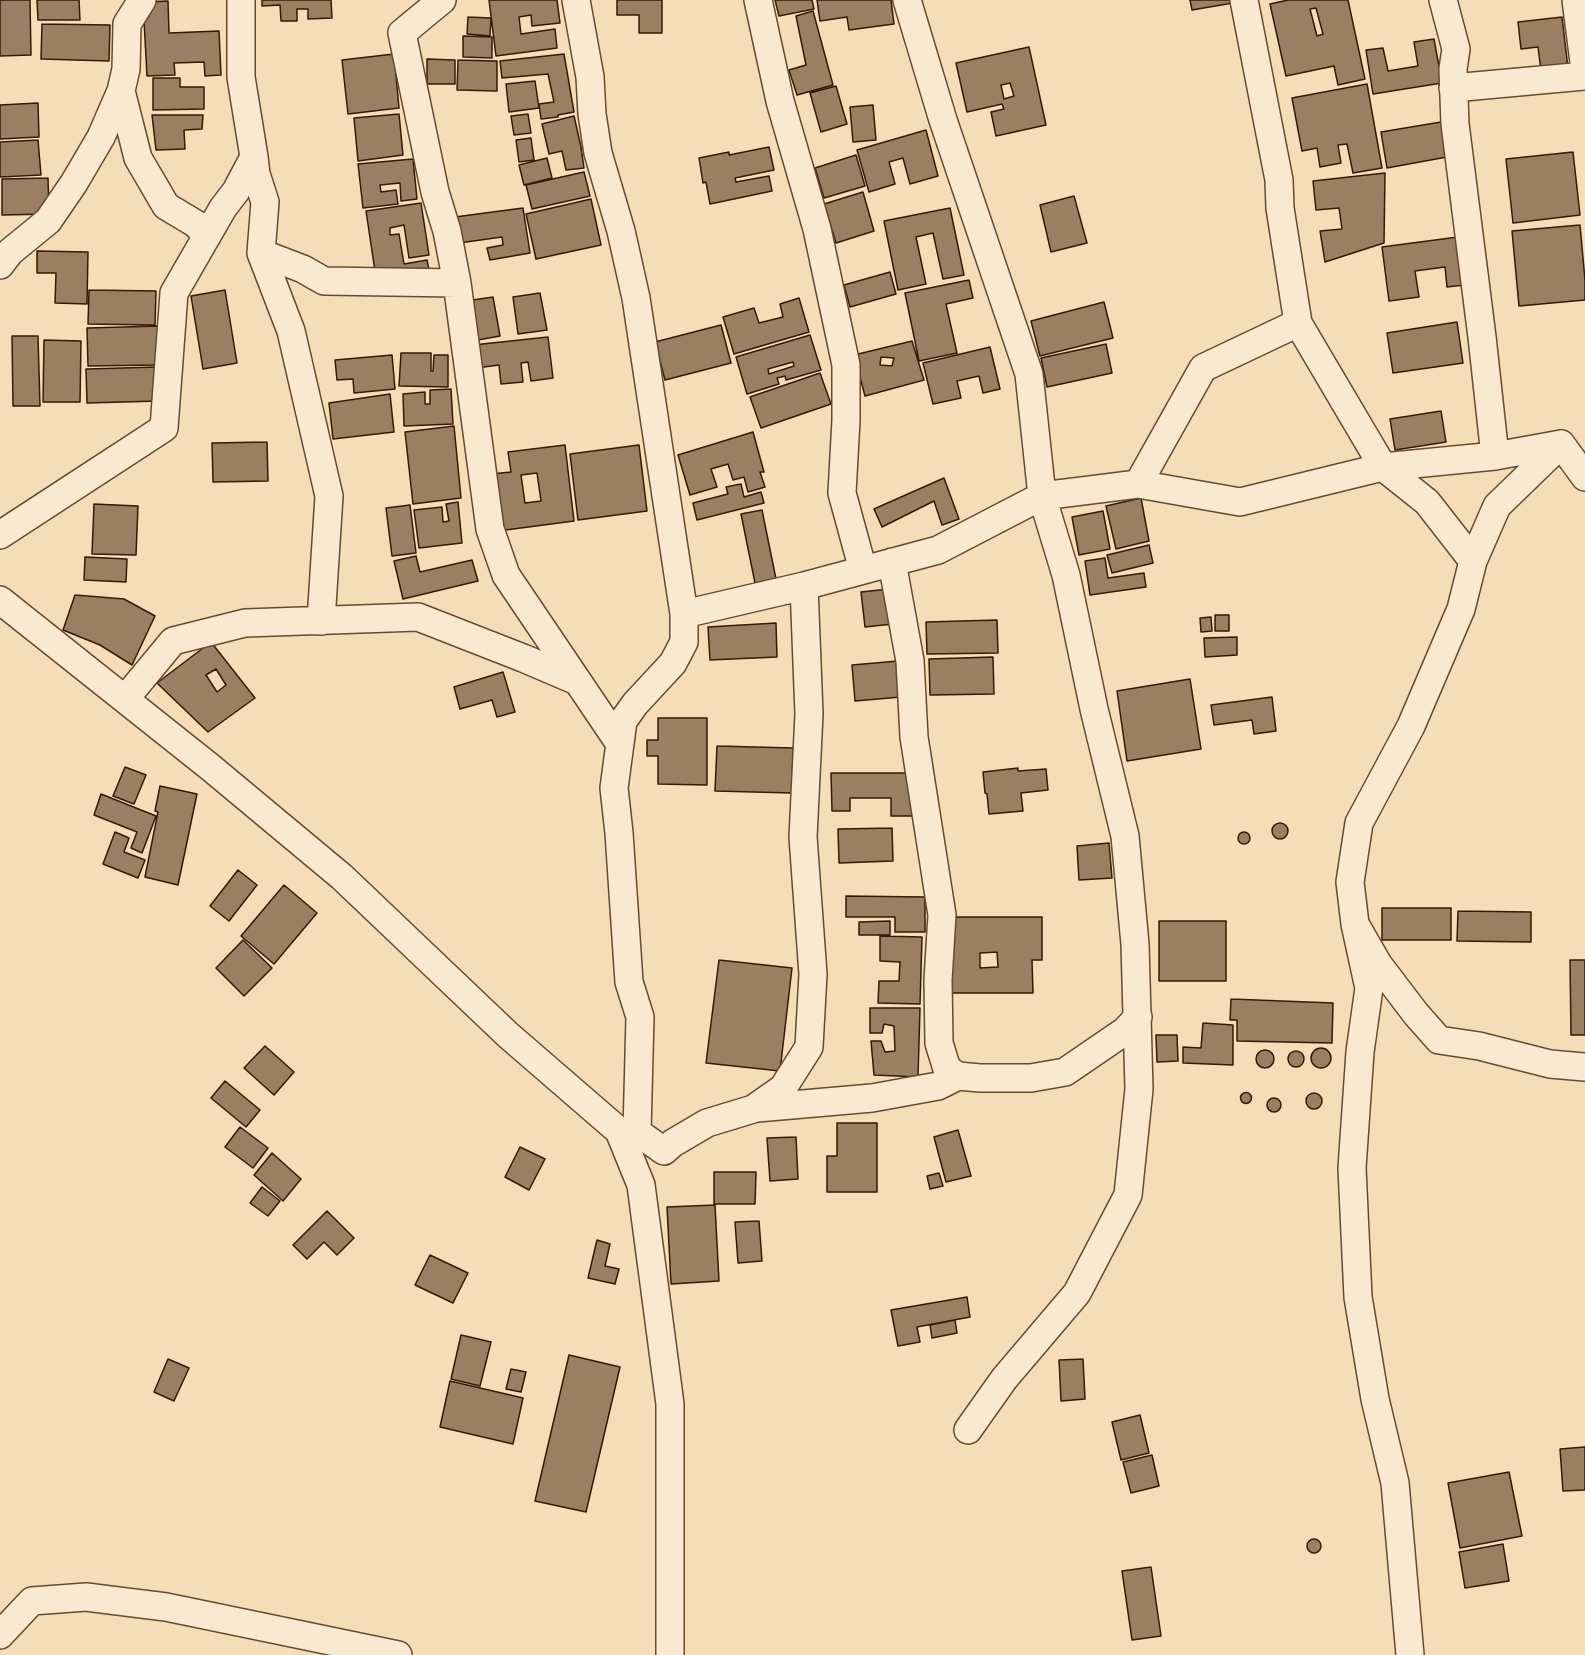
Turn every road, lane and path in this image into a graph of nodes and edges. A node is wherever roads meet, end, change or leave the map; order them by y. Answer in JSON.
{"nodes":[{"id":1,"x":142,"y":0,"type":"edge"},
{"id":2,"x":242,"y":0,"type":"edge"},
{"id":3,"x":442,"y":0,"type":"edge"},
{"id":4,"x":576,"y":0,"type":"edge"},
{"id":5,"x":758,"y":0,"type":"edge"},
{"id":6,"x":907,"y":0,"type":"edge"},
{"id":7,"x":1244,"y":0,"type":"edge"},
{"id":8,"x":1443,"y":0,"type":"edge"},
{"id":9,"x":1576,"y":0,"type":"edge"},
{"id":10,"x":128,"y":12,"type":"edge"},
{"id":11,"x":1585,"y":70,"type":"edge"},
{"id":12,"x":1585,"y":76,"type":"edge"},
{"id":13,"x":1453,"y":88,"type":"junction"},
{"id":14,"x":121,"y":91,"type":"junction"},
{"id":15,"x":254,"y":157,"type":"junction"},
{"id":16,"x":207,"y":236,"type":"junction"},
{"id":17,"x":261,"y":253,"type":"junction"},
{"id":18,"x":0,"y":265,"type":"edge"},
{"id":19,"x":457,"y":283,"type":"junction"},
{"id":20,"x":1298,"y":323,"type":"junction"},
{"id":21,"x":1561,"y":444,"type":"junction"},
{"id":22,"x":1495,"y":456,"type":"junction"},
{"id":23,"x":1383,"y":468,"type":"junction"},
{"id":24,"x":1585,"y":477,"type":"edge"},
{"id":25,"x":1138,"y":484,"type":"junction"},
{"id":26,"x":1042,"y":496,"type":"junction"},
{"id":27,"x":0,"y":535,"type":"edge"},
{"id":28,"x":1473,"y":561,"type":"junction"},
{"id":29,"x":892,"y":562,"type":"junction"},
{"id":30,"x":863,"y":570,"type":"junction"},
{"id":31,"x":804,"y":586,"type":"junction"},
{"id":32,"x":0,"y":600,"type":"edge"},
{"id":33,"x":684,"y":614,"type":"junction"},
{"id":34,"x":321,"y":621,"type":"junction"},
{"id":35,"x":577,"y":681,"type":"junction"},
{"id":36,"x":125,"y":699,"type":"junction"},
{"id":37,"x":620,"y":744,"type":"junction"},
{"id":38,"x":1355,"y":924,"type":"junction"},
{"id":39,"x":1137,"y":1017,"type":"junction"},
{"id":40,"x":1585,"y":1067,"type":"edge"},
{"id":41,"x":958,"y":1076,"type":"junction"},
{"id":42,"x":753,"y":1109,"type":"junction"},
{"id":43,"x":631,"y":1138,"type":"junction"},
{"id":44,"x":968,"y":1430,"type":"dead end"},
{"id":45,"x":0,"y":1635,"type":"edge"},
{"id":46,"x":398,"y":1655,"type":"edge"},
{"id":47,"x":670,"y":1655,"type":"edge"},
{"id":48,"x":1410,"y":1655,"type":"edge"}],
"edges":[{"from":1,"to":10,"type":"street"},
{"from":2,"to":15,"type":"street"},
{"from":3,"to":19,"type":"street"},
{"from":4,"to":33,"type":"street"},
{"from":5,"to":30,"type":"street"},
{"from":6,"to":26,"type":"street"},
{"from":7,"to":20,"type":"street"},
{"from":8,"to":13,"type":"street"},
{"from":9,"to":11,"type":"street"},
{"from":10,"to":14,"type":"street"},
{"from":12,"to":13,"type":"street"},
{"from":13,"to":22,"type":"street"},
{"from":14,"to":16,"type":"street"},
{"from":14,"to":18,"type":"street"},
{"from":15,"to":16,"type":"street"},
{"from":15,"to":17,"type":"street"},
{"from":16,"to":27,"type":"street"},
{"from":17,"to":19,"type":"street"},
{"from":17,"to":34,"type":"street"},
{"from":19,"to":35,"type":"street"},
{"from":20,"to":23,"type":"street"},
{"from":20,"to":25,"type":"street"},
{"from":21,"to":22,"type":"street"},
{"from":21,"to":24,"type":"street"},
{"from":21,"to":28,"type":"street"},
{"from":22,"to":23,"type":"street"},
{"from":23,"to":25,"type":"street"},
{"from":23,"to":28,"type":"street"},
{"from":25,"to":26,"type":"street"},
{"from":26,"to":29,"type":"street"},
{"from":26,"to":39,"type":"street"},
{"from":28,"to":38,"type":"street"},
{"from":29,"to":30,"type":"street"},
{"from":29,"to":41,"type":"street"},
{"from":30,"to":31,"type":"street"},
{"from":31,"to":33,"type":"street"},
{"from":31,"to":42,"type":"street"},
{"from":32,"to":36,"type":"street"},
{"from":33,"to":37,"type":"street"},
{"from":34,"to":35,"type":"street"},
{"from":34,"to":36,"type":"street"},
{"from":35,"to":37,"type":"street"},
{"from":36,"to":43,"type":"street"},
{"from":37,"to":43,"type":"street"},
{"from":38,"to":40,"type":"street"},
{"from":38,"to":48,"type":"street"},
{"from":39,"to":41,"type":"street"},
{"from":39,"to":44,"type":"street"},
{"from":41,"to":42,"type":"street"},
{"from":42,"to":43,"type":"street"},
{"from":43,"to":47,"type":"street"},
{"from":45,"to":46,"type":"street"}]}
